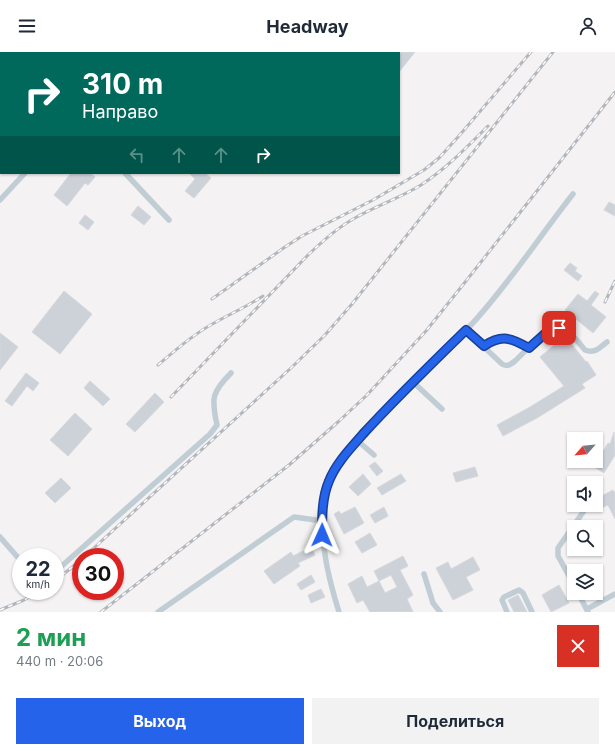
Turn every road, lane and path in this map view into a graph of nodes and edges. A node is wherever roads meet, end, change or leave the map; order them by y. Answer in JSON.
{"nodes":[{"id":1,"x":24,"y":174,"type":"edge"},
{"id":2,"x":127,"y":174,"type":"edge"},
{"id":3,"x":573,"y":194,"type":"dead end"},
{"id":4,"x":0,"y":200,"type":"edge"},
{"id":5,"x":169,"y":220,"type":"dead end"},
{"id":6,"x":466,"y":330,"type":"junction"},
{"id":7,"x":607,"y":342,"type":"dead end"},
{"id":8,"x":484,"y":346,"type":"junction"},
{"id":9,"x":529,"y":348,"type":"junction"},
{"id":10,"x":231,"y":373,"type":"dead end"},
{"id":11,"x":413,"y":382,"type":"junction"},
{"id":12,"x":442,"y":408,"type":"dead end"},
{"id":13,"x":358,"y":441,"type":"junction"},
{"id":14,"x":374,"y":456,"type":"dead end"},
{"id":15,"x":583,"y":512,"type":"edge"},
{"id":16,"x":322,"y":520,"type":"junction"},
{"id":17,"x":0,"y":537,"type":"edge"},
{"id":18,"x":12,"y":551,"type":"edge"},
{"id":19,"x":64,"y":564,"type":"edge"},
{"id":20,"x":567,"y":572,"type":"edge"},
{"id":21,"x":424,"y":574,"type":"dead end"},
{"id":22,"x":615,"y":594,"type":"edge"},
{"id":23,"x":582,"y":600,"type":"edge"},
{"id":24,"x":588,"y":611,"type":"edge"},
{"id":25,"x":158,"y":612,"type":"edge"},
{"id":26,"x":339,"y":612,"type":"edge"},
{"id":27,"x":440,"y":612,"type":"edge"},
{"id":28,"x":507,"y":612,"type":"edge"},
{"id":29,"x":532,"y":612,"type":"edge"}],
"edges":[{"from":1,"to":4,"type":"street"},
{"from":2,"to":5,"type":"street"},
{"from":3,"to":6,"type":"street"},
{"from":6,"to":8,"type":"street"},
{"from":6,"to":11,"type":"street"},
{"from":7,"to":9,"type":"street"},
{"from":8,"to":9,"type":"street"},
{"from":8,"to":9,"type":"street"},
{"from":10,"to":19,"type":"street"},
{"from":11,"to":12,"type":"street"},
{"from":11,"to":13,"type":"street"},
{"from":13,"to":14,"type":"street"},
{"from":13,"to":16,"type":"street"},
{"from":15,"to":20,"type":"street"},
{"from":16,"to":25,"type":"street"},
{"from":16,"to":26,"type":"street"},
{"from":17,"to":18,"type":"street"},
{"from":21,"to":27,"type":"street"},
{"from":22,"to":24,"type":"street"},
{"from":23,"to":24,"type":"street"},
{"from":28,"to":29,"type":"street"}]}
